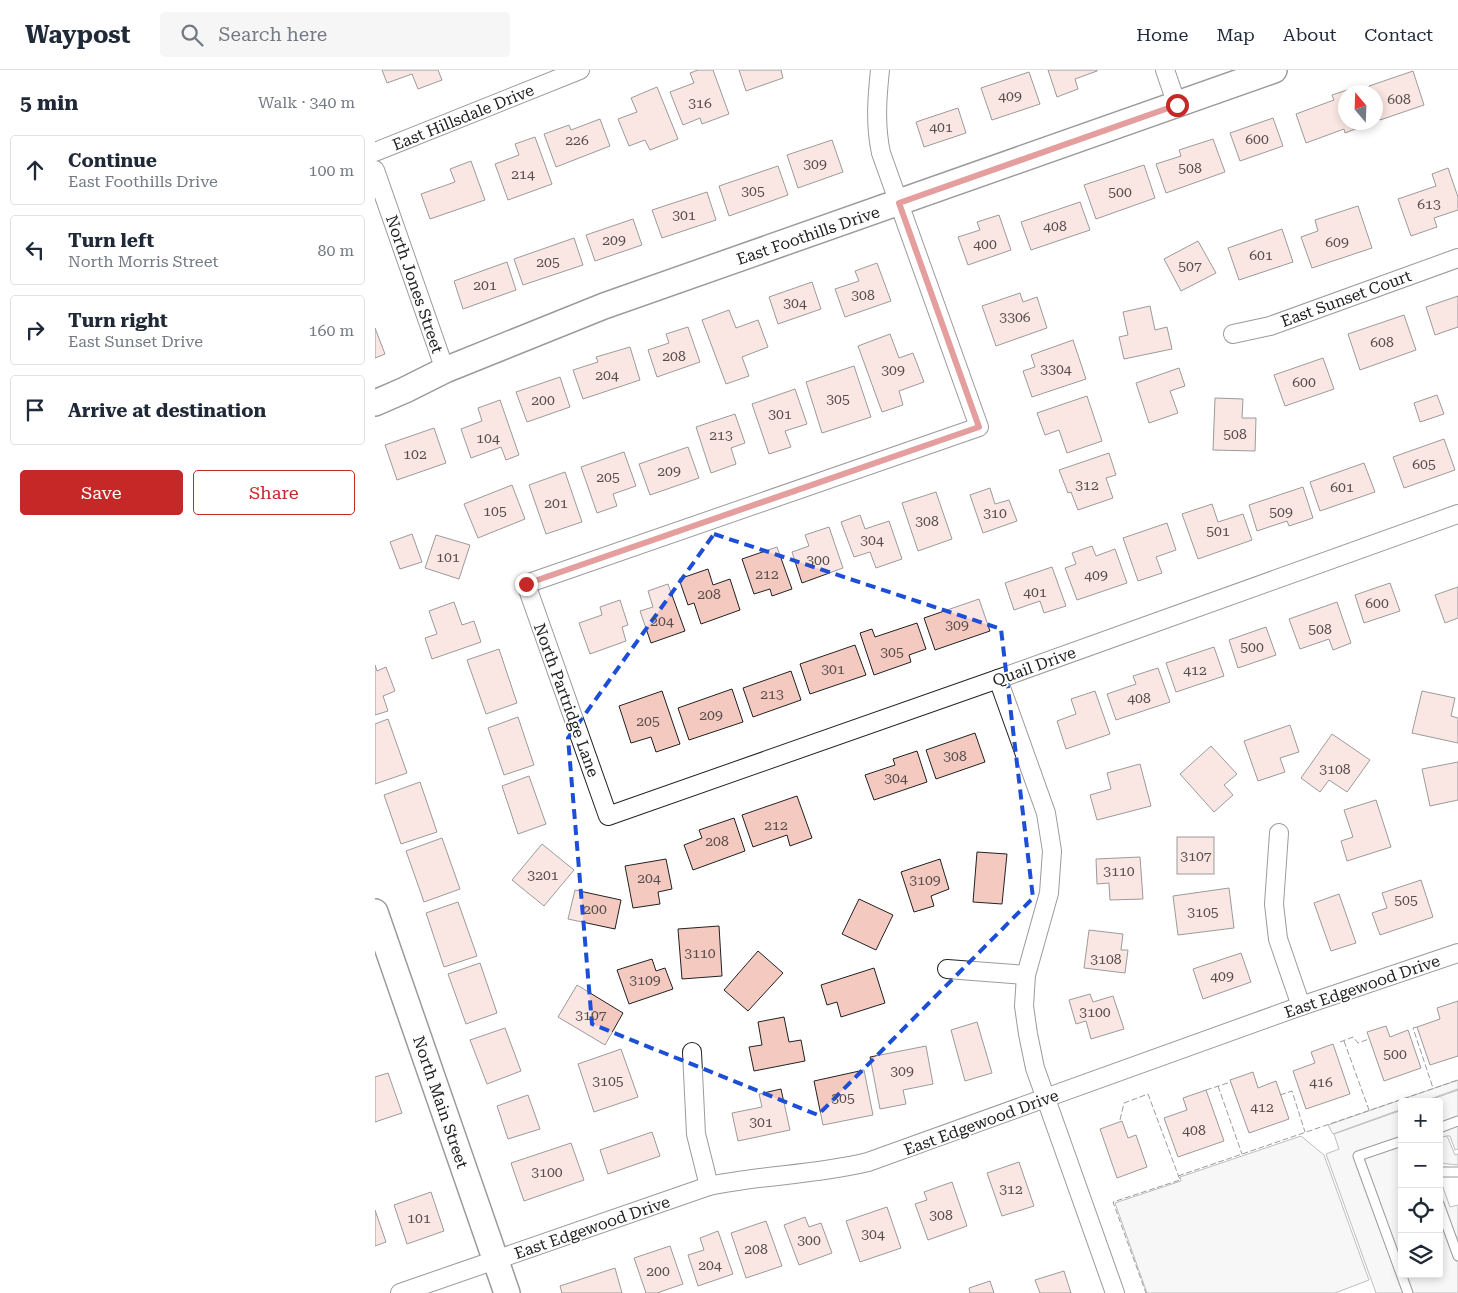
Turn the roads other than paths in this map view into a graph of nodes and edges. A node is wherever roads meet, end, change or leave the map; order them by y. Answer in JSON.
{"nodes":[{"id":1,"x":580,"y":70,"type":"edge"},
{"id":2,"x":880,"y":70,"type":"edge"},
{"id":3,"x":1165,"y":70,"type":"edge"},
{"id":4,"x":1274,"y":70,"type":"edge"},
{"id":5,"x":1177,"y":105,"type":"junction"},
{"id":6,"x":375,"y":152,"type":"edge"},
{"id":7,"x":375,"y":170,"type":"edge"},
{"id":8,"x":899,"y":203,"type":"junction"},
{"id":9,"x":1458,"y":258,"type":"edge"},
{"id":10,"x":1233,"y":334,"type":"dead end"},
{"id":11,"x":445,"y":370,"type":"junction"},
{"id":12,"x":375,"y":403,"type":"edge"},
{"id":13,"x":1458,"y":514,"type":"edge"},
{"id":14,"x":998,"y":679,"type":"junction"},
{"id":15,"x":609,"y":816,"type":"joint"},
{"id":16,"x":1279,"y":833,"type":"dead end"},
{"id":17,"x":375,"y":912,"type":"edge"},
{"id":18,"x":1458,"y":953,"type":"edge"},
{"id":19,"x":947,"y":969,"type":"dead end"},
{"id":20,"x":1025,"y":975,"type":"junction"},
{"id":21,"x":1301,"y":1006,"type":"junction"},
{"id":22,"x":691,"y":1052,"type":"dead end"},
{"id":23,"x":1045,"y":1099,"type":"junction"},
{"id":24,"x":1458,"y":1121,"type":"edge"},
{"id":25,"x":1443,"y":1127,"type":"edge"},
{"id":26,"x":1398,"y":1142,"type":"edge"},
{"id":27,"x":1443,"y":1172,"type":"edge"},
{"id":28,"x":1458,"y":1172,"type":"edge"},
{"id":29,"x":709,"y":1186,"type":"junction"},
{"id":30,"x":1443,"y":1215,"type":"edge"},
{"id":31,"x":1458,"y":1256,"type":"edge"},
{"id":32,"x":496,"y":1260,"type":"junction"},
{"id":33,"x":400,"y":1293,"type":"edge"},
{"id":34,"x":507,"y":1293,"type":"edge"},
{"id":35,"x":1115,"y":1293,"type":"edge"},
{"id":36,"x":1408,"y":1293,"type":"edge"}],
"edges":[{"from":1,"to":6,"type":"street","name":"East Hillsdale Drive"},
{"from":2,"to":8,"type":"street"},
{"from":3,"to":5,"type":"street"},
{"from":4,"to":5,"type":"street","name":"East Foothills Drive"},
{"from":5,"to":8,"type":"street","name":"East Foothills Drive"},
{"from":7,"to":11,"type":"street","name":"North Jones Street"},
{"from":8,"to":11,"type":"street","name":"East Foothills Drive"},
{"from":8,"to":15,"type":"street","name":"North Partridge Lane"},
{"from":9,"to":10,"type":"street","name":"East Sunset Court"},
{"from":11,"to":12,"type":"street","name":"East Foothills Drive"},
{"from":13,"to":14,"type":"street","name":"Quail Drive"},
{"from":14,"to":15,"type":"street","name":"Quail Drive"},
{"from":14,"to":20,"type":"street"},
{"from":16,"to":21,"type":"street"},
{"from":17,"to":32,"type":"street","name":"North Main Street"},
{"from":18,"to":21,"type":"street","name":"East Edgewood Drive"},
{"from":19,"to":20,"type":"street"},
{"from":20,"to":23,"type":"street"},
{"from":21,"to":23,"type":"street","name":"East Edgewood Drive"},
{"from":22,"to":29,"type":"street"},
{"from":23,"to":29,"type":"street","name":"East Edgewood Drive"},
{"from":23,"to":35,"type":"street"},
{"from":24,"to":25,"type":"lane"},
{"from":26,"to":36,"type":"lane"},
{"from":27,"to":28,"type":"lane"},
{"from":29,"to":32,"type":"street","name":"East Edgewood Drive"},
{"from":30,"to":31,"type":"lane"},
{"from":32,"to":33,"type":"street","name":"East Edgewood Drive"},
{"from":32,"to":34,"type":"street","name":"North Main Street"}]}
